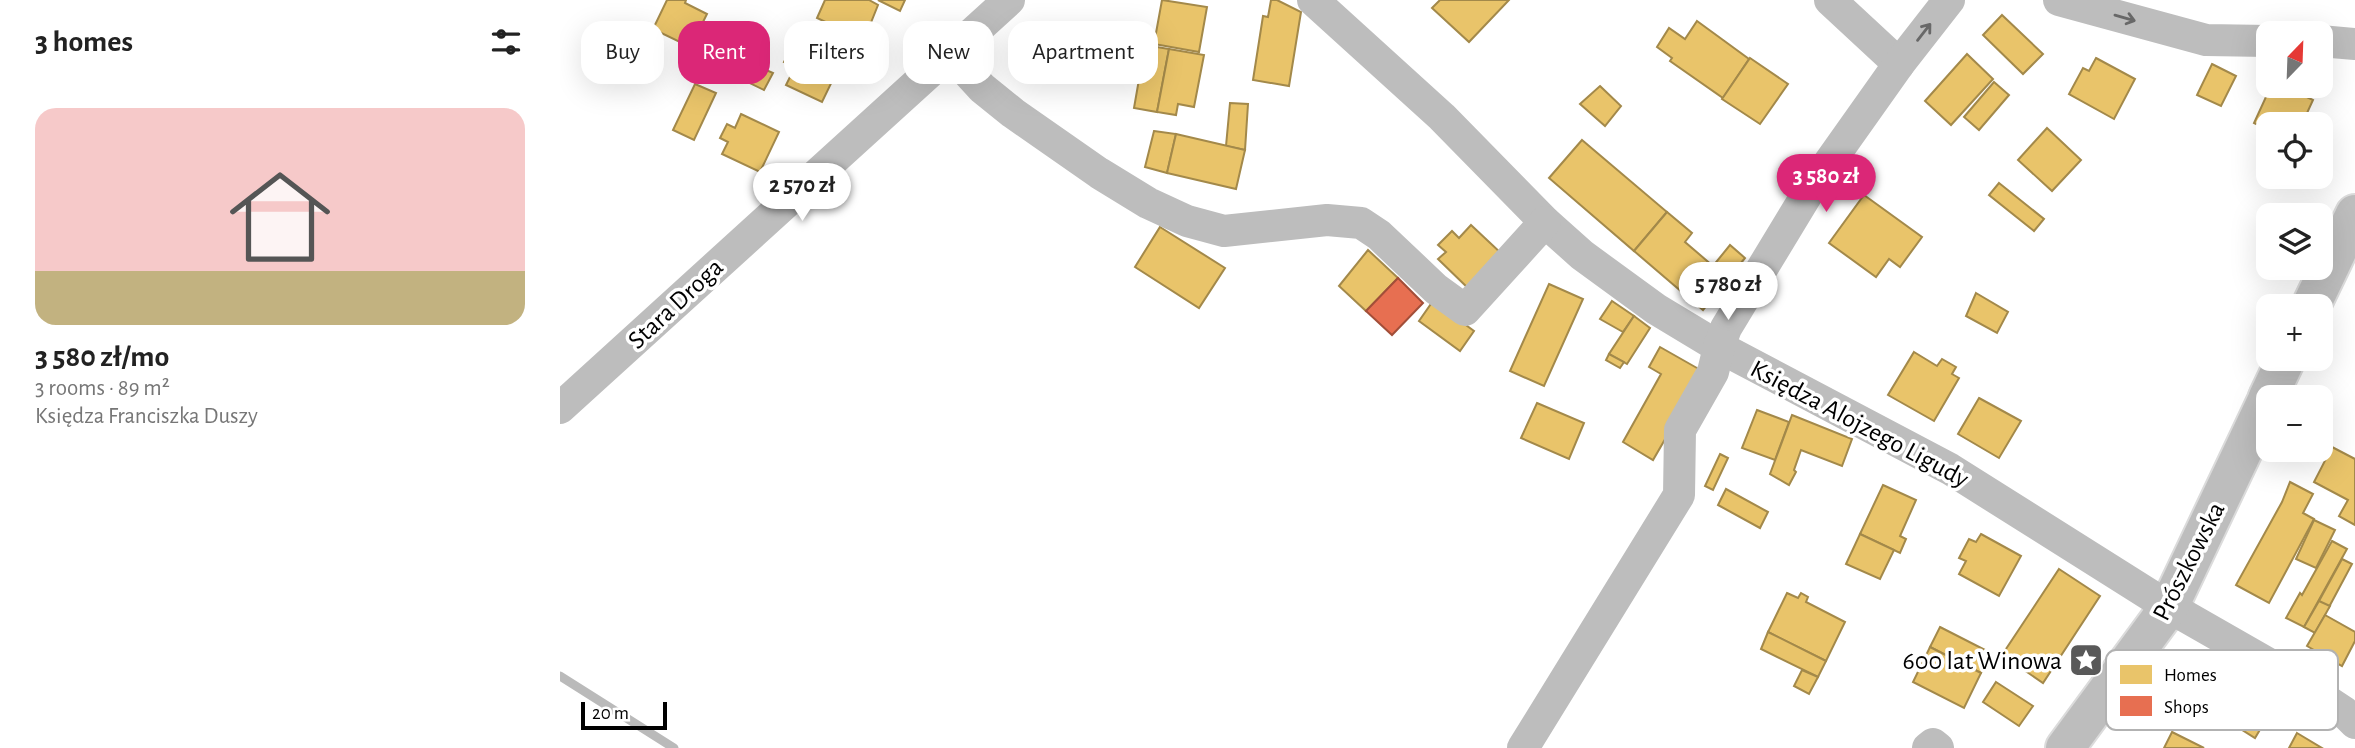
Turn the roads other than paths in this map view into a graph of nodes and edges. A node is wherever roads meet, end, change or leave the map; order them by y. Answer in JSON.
{"nodes":[{"id":1,"x":1009,"y":0,"type":"edge"},
{"id":2,"x":1313,"y":0,"type":"edge"},
{"id":3,"x":1830,"y":0,"type":"edge"},
{"id":4,"x":1949,"y":0,"type":"edge"},
{"id":5,"x":2059,"y":0,"type":"edge"},
{"id":6,"x":986,"y":21,"type":"edge"},
{"id":7,"x":2256,"y":41,"type":"edge"},
{"id":8,"x":2333,"y":42,"type":"edge"},
{"id":9,"x":2355,"y":44,"type":"edge"},
{"id":10,"x":1899,"y":64,"type":"junction"},
{"id":11,"x":918,"y":84,"type":"edge"},
{"id":12,"x":978,"y":84,"type":"edge"},
{"id":13,"x":2355,"y":214,"type":"edge"},
{"id":14,"x":1545,"y":222,"type":"junction"},
{"id":15,"x":2317,"y":294,"type":"edge"},
{"id":16,"x":1718,"y":347,"type":"junction"},
{"id":17,"x":560,"y":408,"type":"edge"},
{"id":18,"x":2256,"y":423,"type":"edge"},
{"id":19,"x":2169,"y":607,"type":"junction"},
{"id":20,"x":2137,"y":650,"type":"edge"},
{"id":21,"x":2244,"y":650,"type":"edge"},
{"id":22,"x":2106,"y":692,"type":"edge"},
{"id":23,"x":2338,"y":708,"type":"edge"},
{"id":24,"x":2355,"y":723,"type":"edge"},
{"id":25,"x":1523,"y":748,"type":"edge"},
{"id":26,"x":1928,"y":748,"type":"edge"},
{"id":27,"x":1938,"y":748,"type":"edge"},
{"id":28,"x":2065,"y":748,"type":"edge"}],
"edges":[{"from":1,"to":6,"type":"street","name":"Stara Droga"},
{"from":2,"to":14,"type":"street","name":"Księdza Alojzego Ligudy"},
{"from":3,"to":10,"type":"street"},
{"from":10,"to":4,"type":"street","one_way":true},
{"from":5,"to":7,"type":"street","one_way":true},
{"from":8,"to":9,"type":"street"},
{"from":10,"to":16,"type":"street"},
{"from":11,"to":17,"type":"street","name":"Stara Droga"},
{"from":12,"to":14,"type":"street"},
{"from":13,"to":15,"type":"main road"},
{"from":14,"to":16,"type":"street","name":"Księdza Alojzego Ligudy"},
{"from":16,"to":19,"type":"street","name":"Księdza Alojzego Ligudy"},
{"from":16,"to":25,"type":"street"},
{"from":18,"to":19,"type":"main road","name":"Prószkowska"},
{"from":19,"to":20,"type":"main road","name":"Prószkowska"},
{"from":19,"to":21,"type":"street","name":"Księdza Alojzego Ligudy"},
{"from":22,"to":28,"type":"main road","name":"Prószkowska"},
{"from":23,"to":24,"type":"street","name":"Księdza Alojzego Ligudy"},
{"from":26,"to":27,"type":"street"}]}
